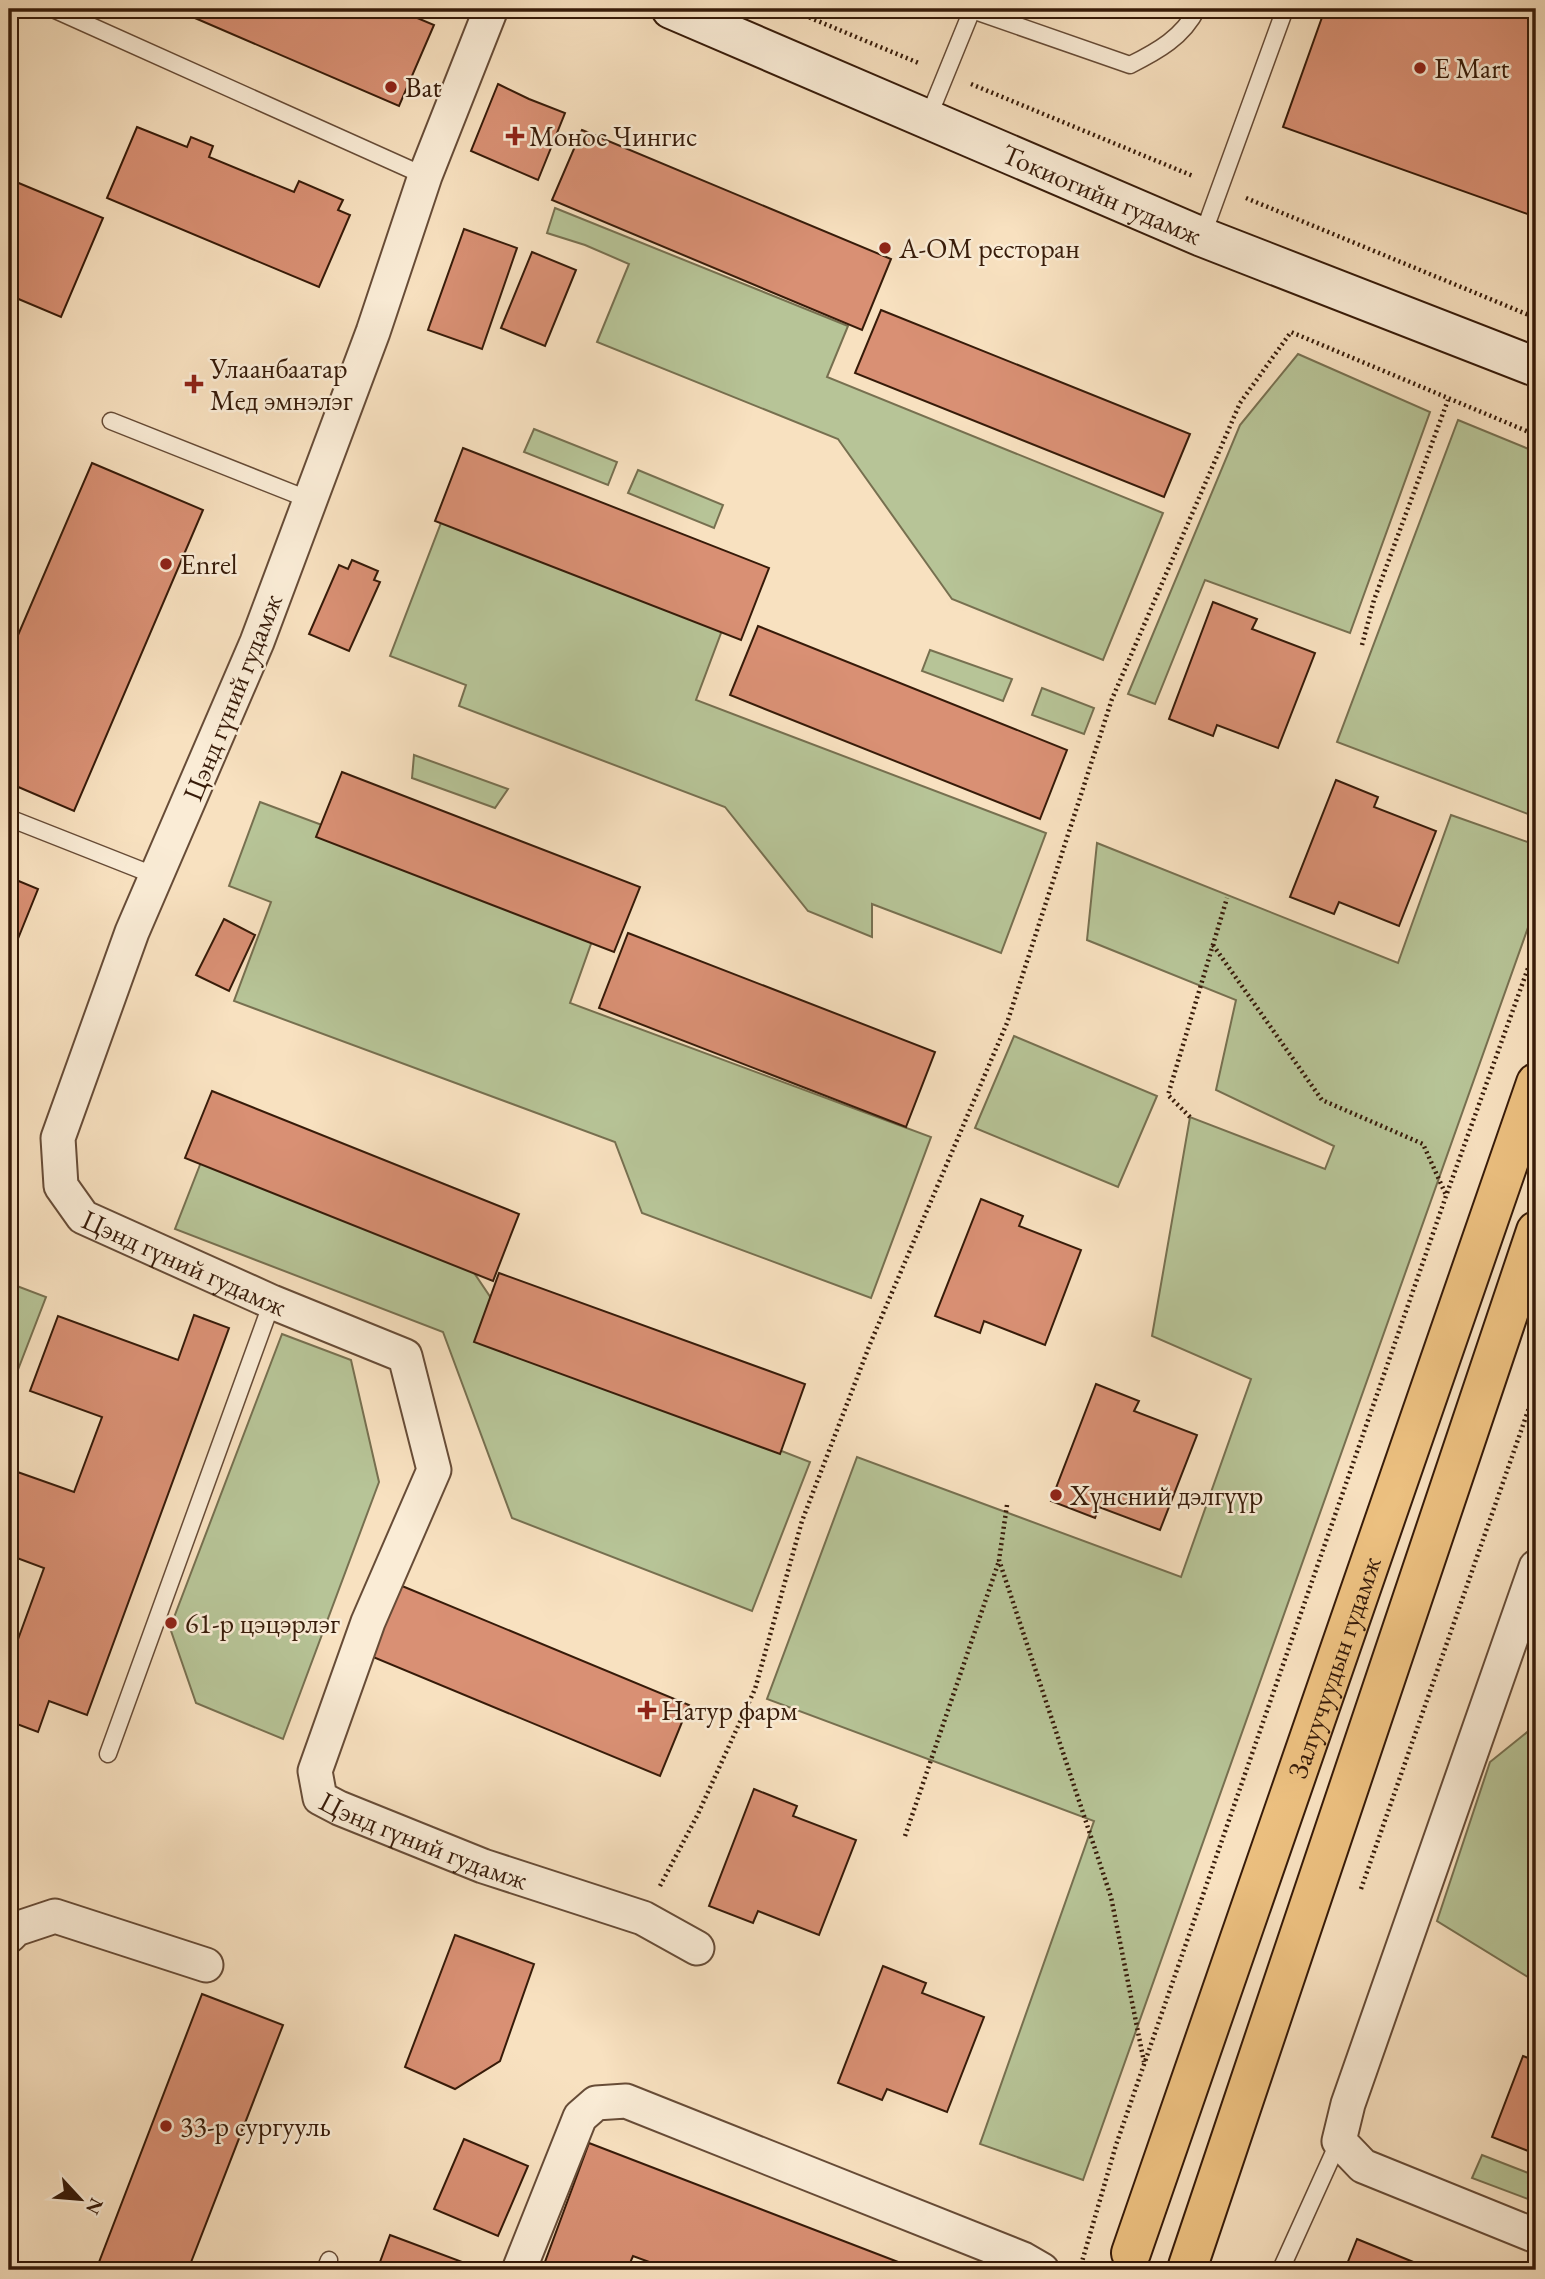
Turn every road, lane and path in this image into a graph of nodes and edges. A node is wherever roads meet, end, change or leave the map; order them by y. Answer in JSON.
{"nodes":[{"id":1,"x":53,"y":9,"type":"edge"},
{"id":2,"x":491,"y":9,"type":"edge"},
{"id":3,"x":671,"y":9,"type":"edge"},
{"id":4,"x":789,"y":9,"type":"edge"},
{"id":5,"x":971,"y":9,"type":"edge"},
{"id":6,"x":1198,"y":9,"type":"edge"},
{"id":7,"x":1285,"y":9,"type":"edge"},
{"id":8,"x":946,"y":74,"type":"junction"},
{"id":9,"x":928,"y":118,"type":"junction"},
{"id":10,"x":425,"y":176,"type":"junction"},
{"id":11,"x":1220,"y":188,"type":"junction"},
{"id":12,"x":1202,"y":237,"type":"junction"},
{"id":13,"x":1536,"y":318,"type":"edge"},
{"id":14,"x":1536,"y":367,"type":"edge"},
{"id":15,"x":1448,"y":400,"type":"junction"},
{"id":16,"x":111,"y":421,"type":"dead end"},
{"id":17,"x":1536,"y":435,"type":"edge"},
{"id":18,"x":310,"y":500,"type":"junction"},
{"id":19,"x":1362,"y":645,"type":"dead end"},
{"id":20,"x":9,"y":818,"type":"edge"},
{"id":21,"x":156,"y":876,"type":"junction"},
{"id":22,"x":1227,"y":898,"type":"dead end"},
{"id":23,"x":1213,"y":945,"type":"junction"},
{"id":24,"x":1536,"y":946,"type":"edge"},
{"id":25,"x":1536,"y":1083,"type":"edge"},
{"id":26,"x":1191,"y":1116,"type":"dead end"},
{"id":27,"x":1446,"y":1196,"type":"junction"},
{"id":28,"x":1536,"y":1231,"type":"edge"},
{"id":29,"x":272,"y":1302,"type":"junction"},
{"id":30,"x":1536,"y":1388,"type":"edge"},
{"id":31,"x":1007,"y":1505,"type":"dead end"},
{"id":32,"x":999,"y":1560,"type":"junction"},
{"id":33,"x":1536,"y":1567,"type":"edge"},
{"id":34,"x":108,"y":1754,"type":"dead end"},
{"id":35,"x":905,"y":1836,"type":"dead end"},
{"id":36,"x":1361,"y":1889,"type":"dead end"},
{"id":37,"x":643,"y":1918,"type":"junction"},
{"id":38,"x":9,"y":1936,"type":"edge"},
{"id":39,"x":697,"y":1948,"type":"dead end"},
{"id":40,"x":206,"y":1965,"type":"dead end"},
{"id":41,"x":1144,"y":2063,"type":"junction"},
{"id":42,"x":1339,"y":2141,"type":"junction"},
{"id":43,"x":1536,"y":2236,"type":"edge"},
{"id":44,"x":1131,"y":2253,"type":"dead end"},
{"id":45,"x":1188,"y":2266,"type":"dead end"},
{"id":46,"x":1282,"y":2267,"type":"dead end"},
{"id":47,"x":519,"y":2270,"type":"edge"},
{"id":48,"x":1042,"y":2270,"type":"edge"},
{"id":49,"x":1079,"y":2270,"type":"edge"}],
"edges":[{"from":1,"to":10,"type":"lane"},
{"from":2,"to":10,"type":"street","name":"Цэнд гүний гудамж"},
{"from":3,"to":9,"type":"main road","name":"Токиогийн гудамж"},
{"from":4,"to":8,"type":"path"},
{"from":5,"to":6,"type":"lane"},
{"from":5,"to":8,"type":"lane"},
{"from":7,"to":11,"type":"lane"},
{"from":8,"to":9,"type":"lane"},
{"from":8,"to":11,"type":"path"},
{"from":9,"to":12,"type":"main road","name":"Токиогийн гудамж"},
{"from":10,"to":18,"type":"street","name":"Цэнд гүний гудамж"},
{"from":11,"to":12,"type":"lane"},
{"from":11,"to":13,"type":"path"},
{"from":12,"to":14,"type":"main road","name":"Токиогийн гудамж"},
{"from":15,"to":17,"type":"path"},
{"from":15,"to":19,"type":"path"},
{"from":15,"to":37,"type":"path"},
{"from":16,"to":18,"type":"lane"},
{"from":18,"to":21,"type":"street","name":"Цэнд гүний гудамж"},
{"from":20,"to":21,"type":"lane"},
{"from":21,"to":29,"type":"street","name":"Цэнд гүний гудамж"},
{"from":22,"to":23,"type":"path"},
{"from":23,"to":26,"type":"path"},
{"from":23,"to":27,"type":"path"},
{"from":24,"to":27,"type":"path"},
{"from":25,"to":44,"type":"main road","name":"Залуучуудын гудамж"},
{"from":27,"to":41,"type":"path"},
{"from":28,"to":45,"type":"main road","name":"Залуучуудын гудамж"},
{"from":29,"to":34,"type":"lane"},
{"from":29,"to":37,"type":"street","name":"Цэнд гүний гудамж"},
{"from":30,"to":36,"type":"path"},
{"from":31,"to":32,"type":"path"},
{"from":32,"to":35,"type":"path"},
{"from":32,"to":41,"type":"path"},
{"from":33,"to":42,"type":"street"},
{"from":37,"to":39,"type":"street","name":"Цэнд гүний гудамж"},
{"from":38,"to":40,"type":"street"},
{"from":41,"to":49,"type":"path"},
{"from":42,"to":43,"type":"street"},
{"from":42,"to":46,"type":"lane"},
{"from":47,"to":48,"type":"street"}]}
